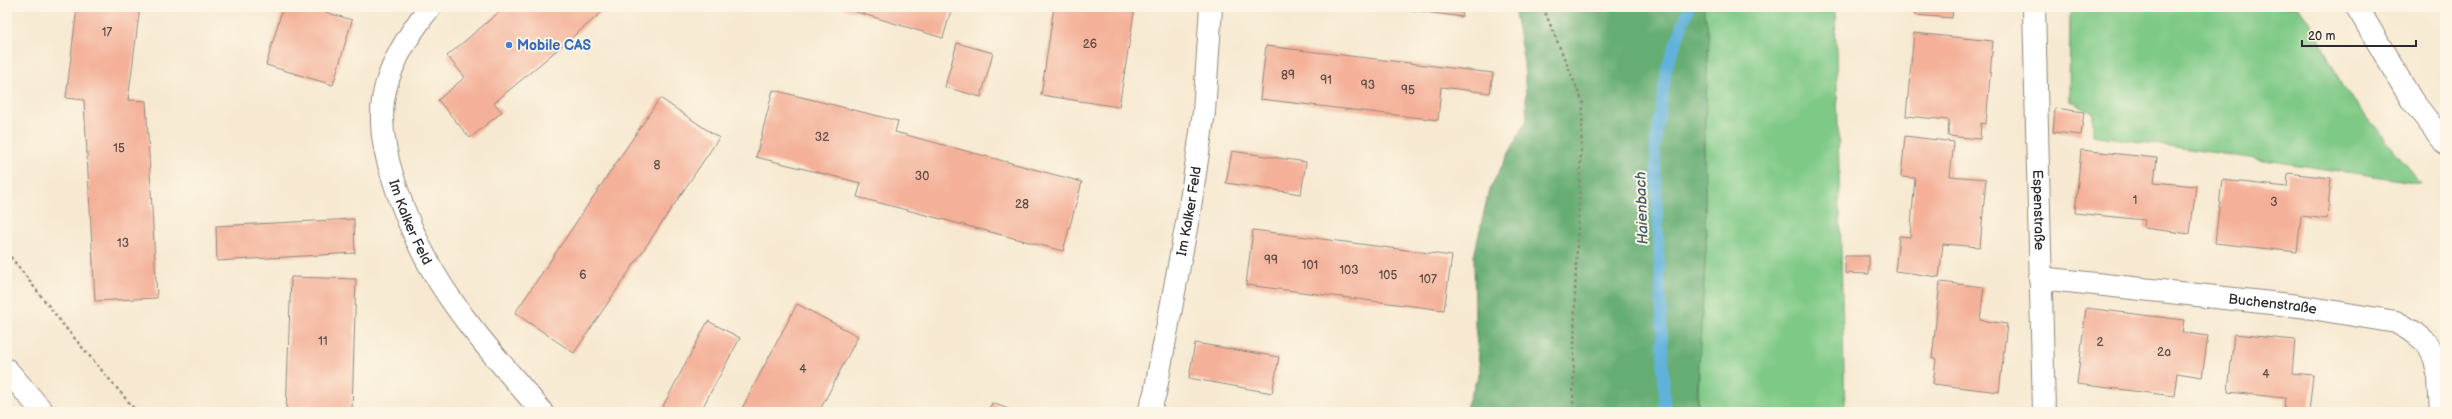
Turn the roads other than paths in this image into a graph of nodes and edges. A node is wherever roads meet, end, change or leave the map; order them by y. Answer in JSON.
{"nodes":[{"id":1,"x":430,"y":7,"type":"edge"},
{"id":2,"x":1211,"y":7,"type":"edge"},
{"id":3,"x":2034,"y":7,"type":"edge"},
{"id":4,"x":2357,"y":7,"type":"edge"},
{"id":5,"x":2445,"y":143,"type":"edge"},
{"id":6,"x":2040,"y":278,"type":"junction"},
{"id":7,"x":7,"y":370,"type":"edge"},
{"id":8,"x":43,"y":412,"type":"edge"},
{"id":9,"x":542,"y":412,"type":"edge"},
{"id":10,"x":1149,"y":412,"type":"edge"},
{"id":11,"x":2044,"y":412,"type":"edge"},
{"id":12,"x":2441,"y":412,"type":"edge"}],
"edges":[{"from":1,"to":9,"type":"street","name":"Im Kalker Feld"},
{"from":2,"to":10,"type":"street","name":"Im Kalker Feld"},
{"from":3,"to":6,"type":"street","name":"Espenstraße"},
{"from":4,"to":5,"type":"street"},
{"from":6,"to":11,"type":"street","name":"Espenstraße"},
{"from":6,"to":12,"type":"street","name":"Buchenstraße"},
{"from":7,"to":8,"type":"street"}]}
